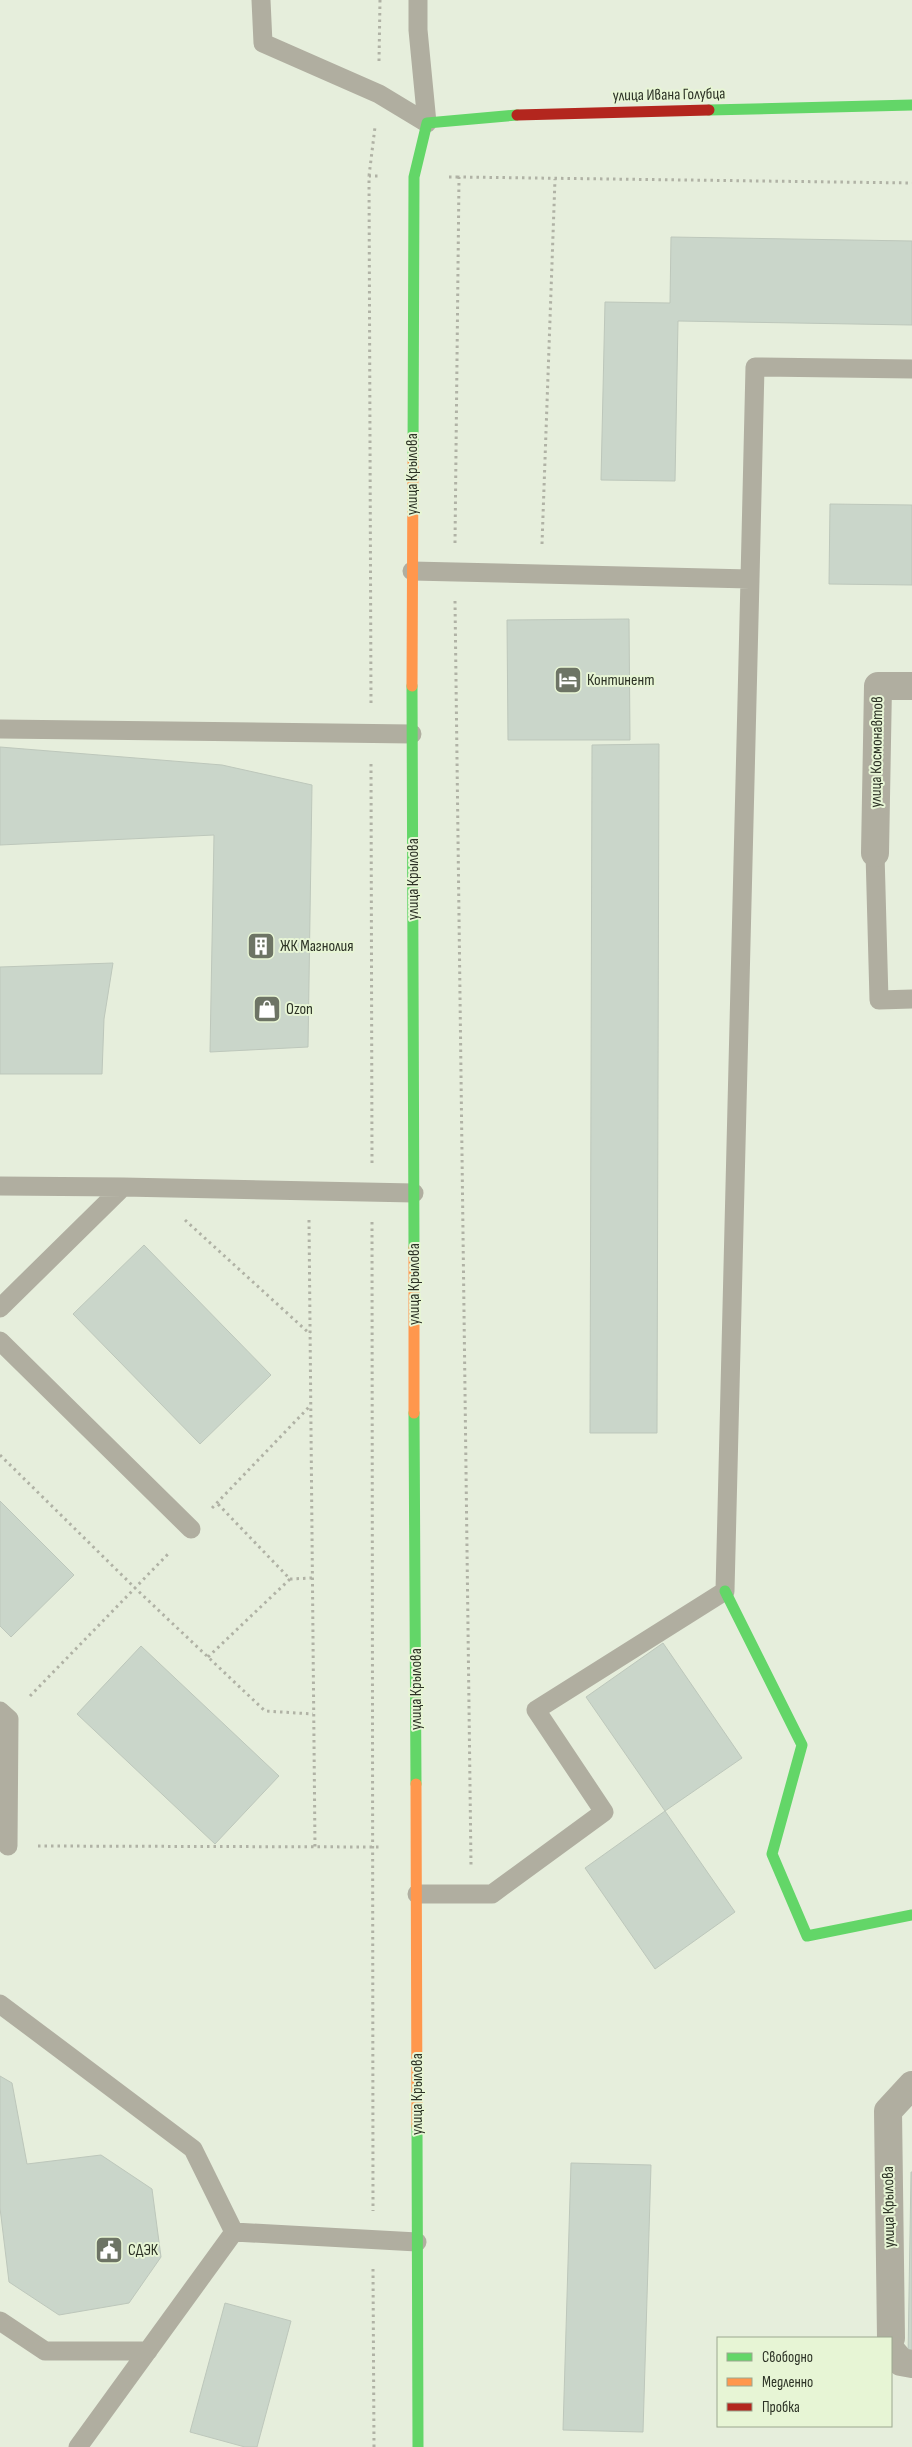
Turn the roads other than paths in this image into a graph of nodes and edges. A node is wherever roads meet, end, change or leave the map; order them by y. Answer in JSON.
{"nodes":[{"id":1,"x":261,"y":0,"type":"edge"},
{"id":2,"x":418,"y":0,"type":"edge"},
{"id":3,"x":912,"y":105,"type":"edge"},
{"id":4,"x":427,"y":123,"type":"junction"},
{"id":5,"x":912,"y":368,"type":"edge"},
{"id":6,"x":412,"y":571,"type":"junction"},
{"id":7,"x":750,"y":579,"type":"junction"},
{"id":8,"x":912,"y":686,"type":"edge"},
{"id":9,"x":0,"y":729,"type":"edge"},
{"id":10,"x":412,"y":734,"type":"junction"},
{"id":11,"x":875,"y":852,"type":"joint"},
{"id":12,"x":912,"y":999,"type":"edge"},
{"id":13,"x":0,"y":1186,"type":"edge"},
{"id":14,"x":123,"y":1187,"type":"junction"},
{"id":15,"x":414,"y":1193,"type":"junction"},
{"id":16,"x":0,"y":1308,"type":"edge"},
{"id":17,"x":0,"y":1341,"type":"edge"},
{"id":18,"x":191,"y":1529,"type":"road end"},
{"id":19,"x":724,"y":1591,"type":"junction"},
{"id":20,"x":4,"y":1715,"type":"edge"},
{"id":21,"x":8,"y":1846,"type":"road end"},
{"id":22,"x":417,"y":1894,"type":"junction"},
{"id":23,"x":912,"y":1915,"type":"edge"},
{"id":24,"x":0,"y":2004,"type":"edge"},
{"id":25,"x":912,"y":2085,"type":"edge"},
{"id":26,"x":234,"y":2232,"type":"junction"},
{"id":27,"x":417,"y":2242,"type":"junction"},
{"id":28,"x":0,"y":2321,"type":"edge"},
{"id":29,"x":891,"y":2337,"type":"edge"},
{"id":30,"x":148,"y":2351,"type":"junction"},
{"id":31,"x":892,"y":2351,"type":"edge"},
{"id":32,"x":912,"y":2364,"type":"edge"},
{"id":33,"x":78,"y":2447,"type":"edge"},
{"id":34,"x":418,"y":2447,"type":"edge"}],
"edges":[{"from":1,"to":4,"type":"lane"},
{"from":2,"to":4,"type":"lane"},
{"from":3,"to":4,"type":"street","name":"улица Ивана Голубца"},
{"from":4,"to":6,"type":"street","name":"улица Крылова"},
{"from":5,"to":7,"type":"lane"},
{"from":6,"to":7,"type":"lane"},
{"from":6,"to":10,"type":"street","name":"улица Крылова"},
{"from":7,"to":19,"type":"lane"},
{"from":8,"to":11,"type":"street","name":"улица Космонавтов"},
{"from":9,"to":10,"type":"lane"},
{"from":10,"to":15,"type":"street","name":"улица Крылова"},
{"from":11,"to":12,"type":"lane"},
{"from":13,"to":14,"type":"lane"},
{"from":14,"to":15,"type":"lane"},
{"from":14,"to":16,"type":"lane"},
{"from":15,"to":22,"type":"street","name":"улица Крылова"},
{"from":17,"to":18,"type":"lane"},
{"from":19,"to":22,"type":"lane"},
{"from":19,"to":23,"type":"street"},
{"from":20,"to":21,"type":"lane"},
{"from":22,"to":27,"type":"street","name":"улица Крылова"},
{"from":24,"to":26,"type":"lane"},
{"from":25,"to":29,"type":"street","name":"улица Крылова"},
{"from":26,"to":27,"type":"lane"},
{"from":26,"to":30,"type":"lane"},
{"from":27,"to":34,"type":"street","name":"улица Крылова"},
{"from":28,"to":30,"type":"lane"},
{"from":30,"to":33,"type":"lane"},
{"from":31,"to":32,"type":"street"}]}
